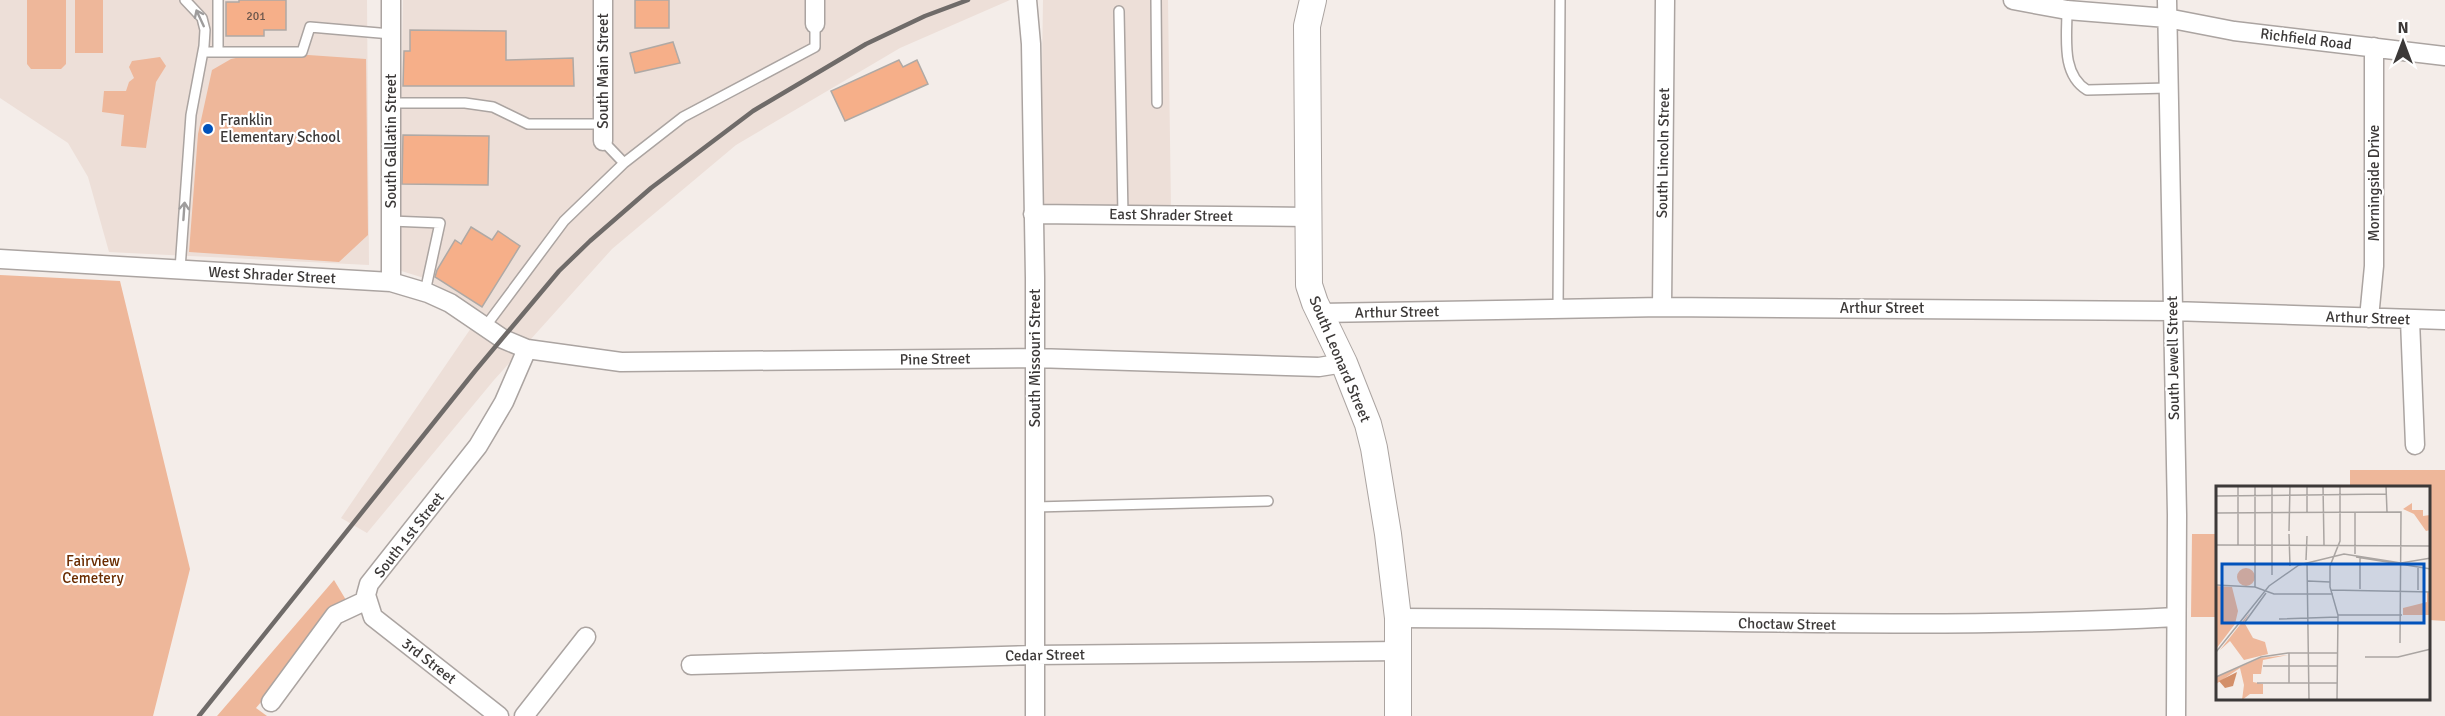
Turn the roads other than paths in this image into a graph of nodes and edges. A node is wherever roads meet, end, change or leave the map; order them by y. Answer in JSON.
{"nodes":[{"id":1,"x":185,"y":0,"type":"edge"},
{"id":2,"x":218,"y":0,"type":"edge"},
{"id":3,"x":392,"y":0,"type":"edge"},
{"id":4,"x":603,"y":0,"type":"edge"},
{"id":5,"x":815,"y":0,"type":"edge"},
{"id":6,"x":1027,"y":0,"type":"edge"},
{"id":7,"x":1156,"y":0,"type":"edge"},
{"id":8,"x":1314,"y":0,"type":"edge"},
{"id":9,"x":1560,"y":0,"type":"edge"},
{"id":10,"x":1665,"y":0,"type":"edge"},
{"id":11,"x":2013,"y":0,"type":"edge"},
{"id":12,"x":2167,"y":0,"type":"edge"},
{"id":13,"x":2067,"y":10,"type":"junction"},
{"id":14,"x":1119,"y":11,"type":"dead end"},
{"id":15,"x":2167,"y":18,"type":"junction"},
{"id":16,"x":815,"y":24,"type":"joint"},
{"id":17,"x":391,"y":33,"type":"junction"},
{"id":18,"x":2374,"y":47,"type":"junction"},
{"id":19,"x":203,"y":52,"type":"junction"},
{"id":20,"x":218,"y":52,"type":"junction"},
{"id":21,"x":2445,"y":56,"type":"edge"},
{"id":22,"x":2168,"y":88,"type":"junction"},
{"id":23,"x":391,"y":103,"type":"junction"},
{"id":24,"x":1157,"y":103,"type":"dead end"},
{"id":25,"x":603,"y":133,"type":"junction"},
{"id":26,"x":624,"y":163,"type":"junction"},
{"id":27,"x":1033,"y":214,"type":"junction"},
{"id":28,"x":1124,"y":215,"type":"junction"},
{"id":29,"x":1308,"y":217,"type":"junction"},
{"id":30,"x":391,"y":221,"type":"junction"},
{"id":31,"x":0,"y":260,"type":"edge"},
{"id":32,"x":180,"y":269,"type":"junction"},
{"id":33,"x":391,"y":282,"type":"junction"},
{"id":34,"x":425,"y":292,"type":"junction"},
{"id":35,"x":1662,"y":307,"type":"junction"},
{"id":36,"x":1558,"y":309,"type":"junction"},
{"id":37,"x":2172,"y":310,"type":"junction"},
{"id":38,"x":1320,"y":314,"type":"junction"},
{"id":39,"x":2369,"y":318,"type":"junction"},
{"id":40,"x":2410,"y":320,"type":"junction"},
{"id":41,"x":2445,"y":320,"type":"edge"},
{"id":42,"x":485,"y":327,"type":"junction"},
{"id":43,"x":527,"y":349,"type":"junction"},
{"id":44,"x":1035,"y":358,"type":"junction"},
{"id":45,"x":1344,"y":363,"type":"junction"},
{"id":46,"x":2415,"y":445,"type":"dead end"},
{"id":47,"x":1268,"y":501,"type":"dead end"},
{"id":48,"x":1035,"y":507,"type":"junction"},
{"id":49,"x":367,"y":600,"type":"junction"},
{"id":50,"x":2176,"y":617,"type":"junction"},
{"id":51,"x":1398,"y":618,"type":"junction"},
{"id":52,"x":586,"y":637,"type":"dead end"},
{"id":53,"x":1399,"y":651,"type":"junction"},
{"id":54,"x":1035,"y":655,"type":"junction"},
{"id":55,"x":691,"y":665,"type":"dead end"},
{"id":56,"x":271,"y":702,"type":"dead end"},
{"id":57,"x":500,"y":716,"type":"edge"},
{"id":58,"x":524,"y":716,"type":"edge"},
{"id":59,"x":1035,"y":716,"type":"edge"},
{"id":60,"x":1398,"y":716,"type":"edge"},
{"id":61,"x":2176,"y":716,"type":"edge"}],
"edges":[{"from":19,"to":1,"type":"lane","one_way":true},
{"from":2,"to":20,"type":"lane"},
{"from":3,"to":17,"type":"street","name":"South Gallatin Street"},
{"from":4,"to":25,"type":"street","name":"South Main Street"},
{"from":5,"to":16,"type":"street"},
{"from":6,"to":27,"type":"street","name":"South Missouri Street"},
{"from":7,"to":24,"type":"lane"},
{"from":8,"to":29,"type":"main road","name":"South Leonard Street"},
{"from":9,"to":36,"type":"lane"},
{"from":10,"to":35,"type":"street","name":"South Lincoln Street"},
{"from":11,"to":13,"type":"street","name":"Richfield Road"},
{"from":12,"to":15,"type":"street","name":"South Jewell Street"},
{"from":13,"to":15,"type":"street","name":"Richfield Road"},
{"from":13,"to":22,"type":"lane"},
{"from":14,"to":28,"type":"lane"},
{"from":15,"to":18,"type":"street","name":"Richfield Road"},
{"from":15,"to":22,"type":"street","name":"South Jewell Street"},
{"from":16,"to":26,"type":"lane"},
{"from":17,"to":20,"type":"lane"},
{"from":17,"to":23,"type":"street","name":"South Gallatin Street"},
{"from":18,"to":21,"type":"street","name":"Richfield Road"},
{"from":18,"to":39,"type":"street","name":"Morningside Drive"},
{"from":19,"to":20,"type":"lane"},
{"from":32,"to":19,"type":"lane","one_way":true},
{"from":22,"to":37,"type":"street","name":"South Jewell Street"},
{"from":23,"to":25,"type":"lane"},
{"from":23,"to":30,"type":"street","name":"South Gallatin Street"},
{"from":25,"to":26,"type":"lane"},
{"from":26,"to":42,"type":"lane"},
{"from":27,"to":28,"type":"street","name":"East Shrader Street"},
{"from":27,"to":44,"type":"street","name":"South Missouri Street"},
{"from":28,"to":29,"type":"street","name":"East Shrader Street"},
{"from":29,"to":38,"type":"main road","name":"South Leonard Street"},
{"from":30,"to":33,"type":"street","name":"South Gallatin Street"},
{"from":30,"to":34,"type":"lane"},
{"from":31,"to":32,"type":"street","name":"West Shrader Street"},
{"from":32,"to":33,"type":"street","name":"West Shrader Street"},
{"from":33,"to":34,"type":"street","name":"West Shrader Street"},
{"from":34,"to":42,"type":"street","name":"West Shrader Street"},
{"from":35,"to":36,"type":"street","name":"Arthur Street"},
{"from":35,"to":37,"type":"street","name":"Arthur Street"},
{"from":36,"to":38,"type":"street","name":"Arthur Street"},
{"from":37,"to":39,"type":"street","name":"Arthur Street"},
{"from":37,"to":50,"type":"street","name":"South Jewell Street"},
{"from":38,"to":45,"type":"main road","name":"South Leonard Street"},
{"from":39,"to":40,"type":"street","name":"Arthur Street"},
{"from":40,"to":41,"type":"street","name":"Arthur Street"},
{"from":40,"to":46,"type":"street"},
{"from":42,"to":43,"type":"street","name":"West Shrader Street"},
{"from":43,"to":44,"type":"street","name":"Pine Street"},
{"from":43,"to":49,"type":"street","name":"South 1st Street"},
{"from":44,"to":45,"type":"street","name":"Pine Street"},
{"from":44,"to":48,"type":"street","name":"South Missouri Street"},
{"from":45,"to":51,"type":"main road","name":"South Leonard Street"},
{"from":47,"to":48,"type":"lane"},
{"from":48,"to":54,"type":"street","name":"South Missouri Street"},
{"from":49,"to":56,"type":"street"},
{"from":49,"to":57,"type":"street","name":"3rd Street"},
{"from":50,"to":51,"type":"street","name":"Choctaw Street"},
{"from":50,"to":61,"type":"street","name":"South Jewell Street"},
{"from":51,"to":53,"type":"main road","name":"South Leonard Street"},
{"from":52,"to":58,"type":"street"},
{"from":53,"to":54,"type":"street","name":"Cedar Street"},
{"from":53,"to":60,"type":"main road","name":"South Leonard Street"},
{"from":54,"to":55,"type":"street","name":"Cedar Street"},
{"from":54,"to":59,"type":"street","name":"South Missouri Street"}]}
